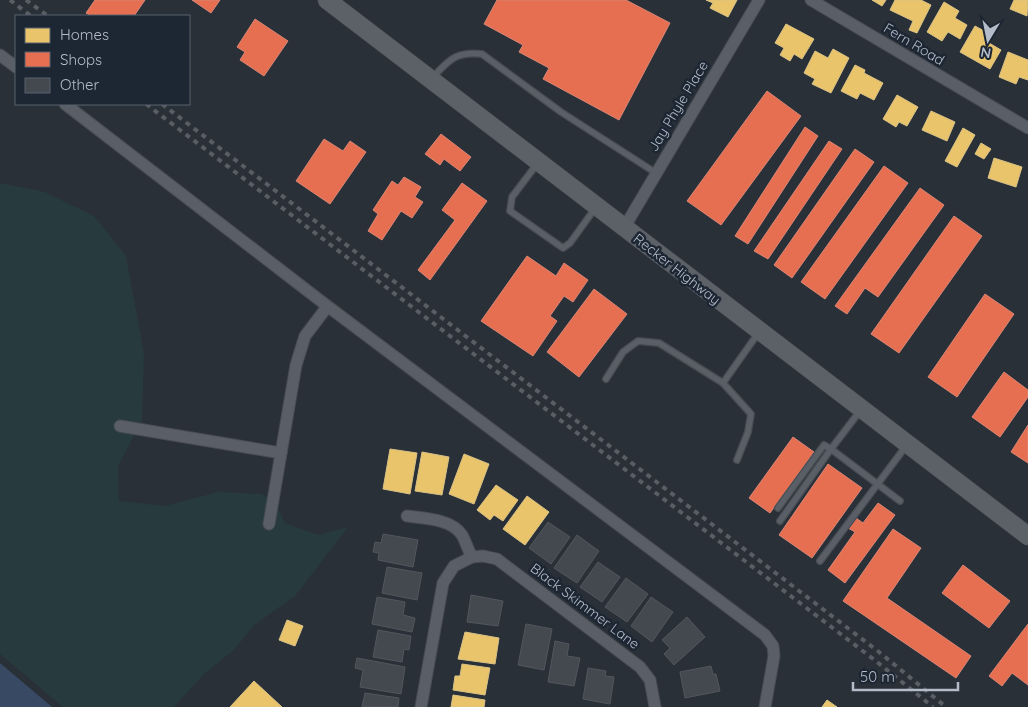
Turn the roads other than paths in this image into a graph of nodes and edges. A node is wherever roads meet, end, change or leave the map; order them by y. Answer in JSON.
{"nodes":[{"id":1,"x":327,"y":0,"type":"edge"},
{"id":2,"x":759,"y":0,"type":"edge"},
{"id":3,"x":811,"y":0,"type":"edge"},
{"id":4,"x":0,"y":55,"type":"edge"},
{"id":5,"x":15,"y":66,"type":"edge"},
{"id":6,"x":430,"y":79,"type":"junction"},
{"id":7,"x":66,"y":105,"type":"edge"},
{"id":8,"x":1028,"y":128,"type":"edge"},
{"id":9,"x":538,"y":162,"type":"junction"},
{"id":10,"x":656,"y":173,"type":"junction"},
{"id":11,"x":596,"y":206,"type":"junction"},
{"id":12,"x":624,"y":228,"type":"junction"},
{"id":13,"x":327,"y":307,"type":"junction"},
{"id":14,"x":759,"y":332,"type":"junction"},
{"id":15,"x":606,"y":379,"type":"dead end"},
{"id":16,"x":722,"y":383,"type":"junction"},
{"id":17,"x":861,"y":410,"type":"junction"},
{"id":18,"x":120,"y":426,"type":"dead end"},
{"id":19,"x":908,"y":445,"type":"junction"},
{"id":20,"x":831,"y":449,"type":"junction"},
{"id":21,"x":281,"y":453,"type":"junction"},
{"id":22,"x":737,"y":460,"type":"dead end"},
{"id":23,"x":878,"y":485,"type":"junction"},
{"id":24,"x":900,"y":501,"type":"dead end"},
{"id":25,"x":778,"y":508,"type":"dead end"},
{"id":26,"x":407,"y":516,"type":"dead end"},
{"id":27,"x":780,"y":521,"type":"dead end"},
{"id":28,"x":269,"y":524,"type":"dead end"},
{"id":29,"x":1028,"y":536,"type":"edge"},
{"id":30,"x":472,"y":557,"type":"junction"},
{"id":31,"x":820,"y":561,"type":"dead end"},
{"id":32,"x":421,"y":707,"type":"edge"},
{"id":33,"x":655,"y":707,"type":"edge"},
{"id":34,"x":765,"y":707,"type":"edge"}],
"edges":[{"from":1,"to":6,"type":"main road","name":"Recker Highway"},
{"from":2,"to":10,"type":"street","name":"Jay Phyle Place"},
{"from":3,"to":8,"type":"street","name":"Fern Road"},
{"from":4,"to":5,"type":"street"},
{"from":6,"to":9,"type":"main road","name":"Recker Highway"},
{"from":6,"to":10,"type":"lane"},
{"from":7,"to":13,"type":"street"},
{"from":9,"to":11,"type":"main road","name":"Recker Highway"},
{"from":9,"to":11,"type":"lane"},
{"from":10,"to":12,"type":"street","name":"Jay Phyle Place"},
{"from":11,"to":12,"type":"main road","name":"Recker Highway"},
{"from":12,"to":14,"type":"main road","name":"Recker Highway"},
{"from":13,"to":21,"type":"street"},
{"from":13,"to":34,"type":"street"},
{"from":14,"to":16,"type":"lane"},
{"from":14,"to":17,"type":"main road","name":"Recker Highway"},
{"from":15,"to":16,"type":"lane"},
{"from":16,"to":22,"type":"lane"},
{"from":17,"to":19,"type":"main road","name":"Recker Highway"},
{"from":17,"to":20,"type":"lane"},
{"from":18,"to":21,"type":"street"},
{"from":19,"to":23,"type":"lane"},
{"from":19,"to":29,"type":"main road","name":"Recker Highway"},
{"from":20,"to":23,"type":"lane"},
{"from":20,"to":25,"type":"lane"},
{"from":20,"to":27,"type":"lane"},
{"from":21,"to":28,"type":"street"},
{"from":23,"to":24,"type":"lane"},
{"from":23,"to":31,"type":"lane"},
{"from":26,"to":30,"type":"street"},
{"from":30,"to":32,"type":"street"},
{"from":30,"to":33,"type":"street","name":"Black Skimmer Lane"}]}
